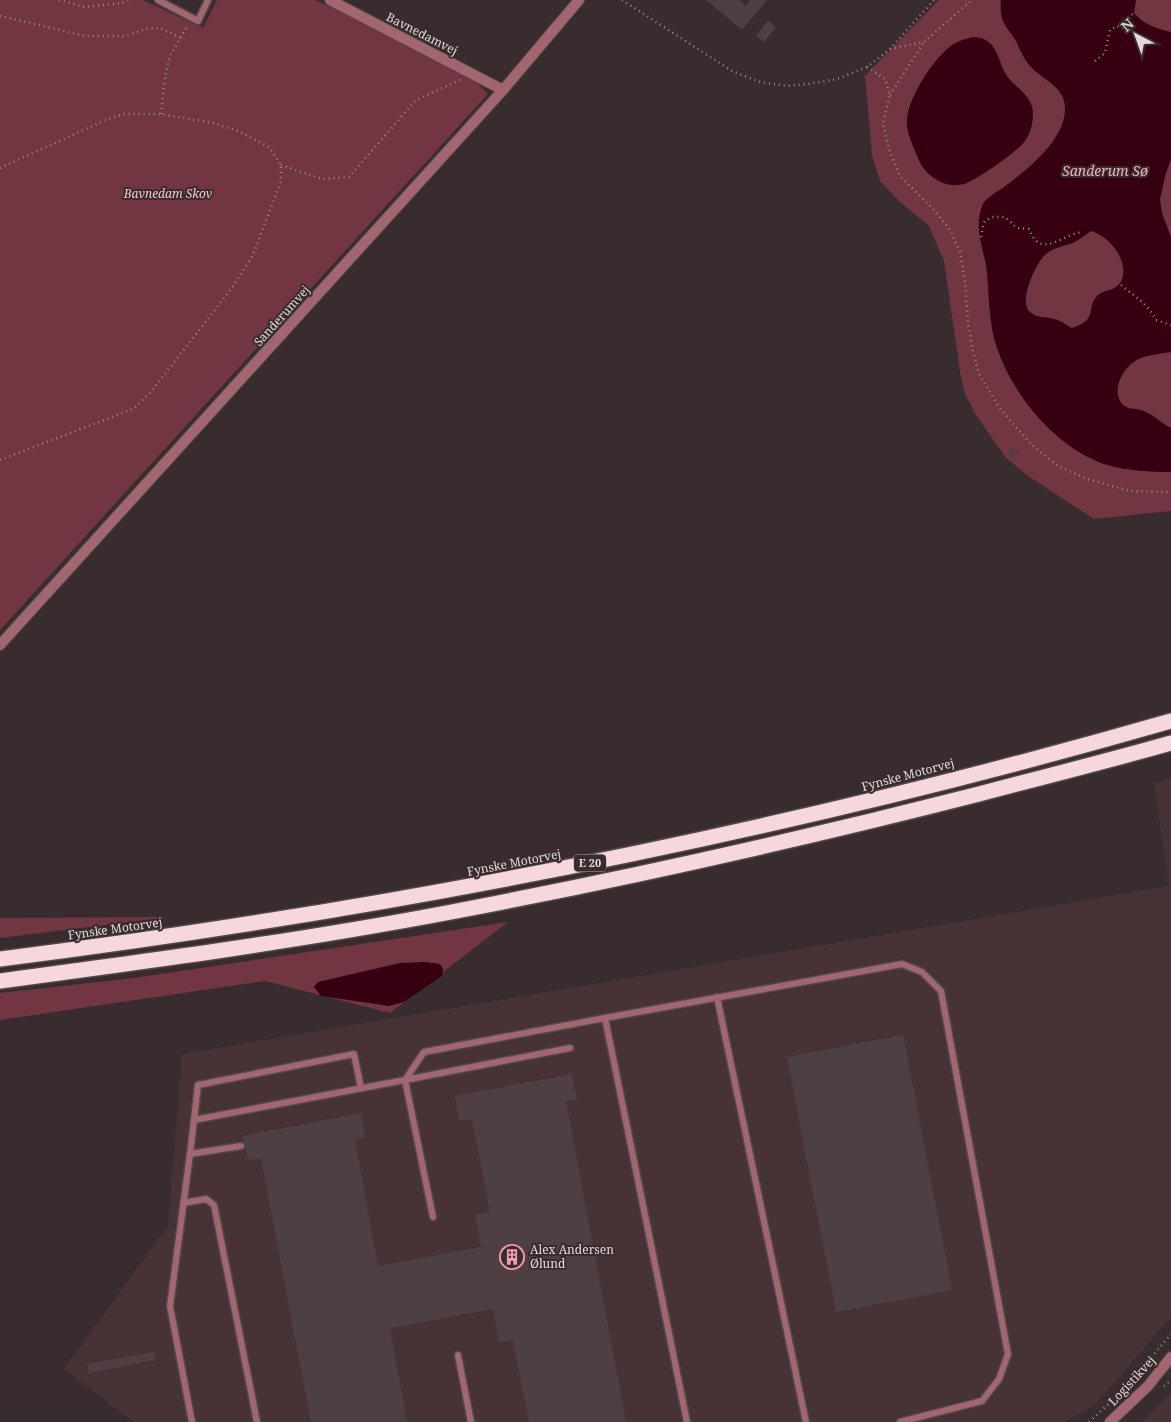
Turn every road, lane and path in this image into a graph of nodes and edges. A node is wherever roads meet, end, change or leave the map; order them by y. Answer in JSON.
{"nodes":[{"id":1,"x":59,"y":0,"type":"edge"},
{"id":2,"x":128,"y":0,"type":"edge"},
{"id":3,"x":158,"y":0,"type":"edge"},
{"id":4,"x":208,"y":0,"type":"edge"},
{"id":5,"x":330,"y":0,"type":"edge"},
{"id":6,"x":579,"y":0,"type":"edge"},
{"id":7,"x":622,"y":0,"type":"edge"},
{"id":8,"x":934,"y":0,"type":"edge"},
{"id":9,"x":972,"y":0,"type":"edge"},
{"id":10,"x":1134,"y":14,"type":"dead end"},
{"id":11,"x":0,"y":16,"type":"edge"},
{"id":12,"x":192,"y":17,"type":"junction"},
{"id":13,"x":181,"y":38,"type":"junction"},
{"id":14,"x":924,"y":42,"type":"junction"},
{"id":15,"x":889,"y":50,"type":"junction"},
{"id":16,"x":1095,"y":61,"type":"dead end"},
{"id":17,"x":867,"y":67,"type":"junction"},
{"id":18,"x":474,"y":74,"type":"junction"},
{"id":19,"x":504,"y":90,"type":"junction"},
{"id":20,"x":890,"y":95,"type":"junction"},
{"id":21,"x":161,"y":114,"type":"junction"},
{"id":22,"x":281,"y":165,"type":"junction"},
{"id":23,"x":0,"y":168,"type":"edge"},
{"id":24,"x":1083,"y":232,"type":"dead end"},
{"id":25,"x":981,"y":237,"type":"dead end"},
{"id":26,"x":1121,"y":285,"type":"dead end"},
{"id":27,"x":1171,"y":325,"type":"edge"},
{"id":28,"x":0,"y":460,"type":"edge"},
{"id":29,"x":1171,"y":492,"type":"edge"},
{"id":30,"x":0,"y":645,"type":"edge"},
{"id":31,"x":1171,"y":720,"type":"edge"},
{"id":32,"x":1171,"y":743,"type":"edge"},
{"id":33,"x":0,"y":959,"type":"edge"},
{"id":34,"x":0,"y":981,"type":"edge"},
{"id":35,"x":717,"y":997,"type":"junction"},
{"id":36,"x":605,"y":1018,"type":"junction"},
{"id":37,"x":570,"y":1048,"type":"dead end"},
{"id":38,"x":405,"y":1080,"type":"junction"},
{"id":39,"x":361,"y":1088,"type":"junction"},
{"id":40,"x":194,"y":1120,"type":"junction"},
{"id":41,"x":241,"y":1146,"type":"dead end"},
{"id":42,"x":190,"y":1154,"type":"junction"},
{"id":43,"x":183,"y":1203,"type":"junction"},
{"id":44,"x":433,"y":1216,"type":"dead end"},
{"id":45,"x":1171,"y":1334,"type":"edge"},
{"id":46,"x":458,"y":1355,"type":"dead end"},
{"id":47,"x":1171,"y":1357,"type":"edge"},
{"id":48,"x":192,"y":1422,"type":"edge"},
{"id":49,"x":257,"y":1422,"type":"edge"},
{"id":50,"x":471,"y":1422,"type":"edge"},
{"id":51,"x":687,"y":1422,"type":"edge"},
{"id":52,"x":806,"y":1422,"type":"edge"},
{"id":53,"x":900,"y":1422,"type":"edge"},
{"id":54,"x":1089,"y":1422,"type":"edge"},
{"id":55,"x":1110,"y":1422,"type":"edge"}],
"edges":[{"from":1,"to":2,"type":"path"},
{"from":3,"to":12,"type":"lane"},
{"from":4,"to":12,"type":"lane"},
{"from":5,"to":18,"type":"street","name":"Bavnedamvej"},
{"from":6,"to":19,"type":"street","name":"Sanderumvej"},
{"from":7,"to":17,"type":"path"},
{"from":8,"to":15,"type":"path"},
{"from":9,"to":14,"type":"path"},
{"from":10,"to":16,"type":"path"},
{"from":11,"to":13,"type":"path"},
{"from":12,"to":13,"type":"path"},
{"from":13,"to":21,"type":"path"},
{"from":14,"to":15,"type":"path"},
{"from":14,"to":20,"type":"path"},
{"from":15,"to":17,"type":"path"},
{"from":17,"to":20,"type":"path"},
{"from":18,"to":19,"type":"street","name":"Bavnedamvej"},
{"from":18,"to":22,"type":"path"},
{"from":19,"to":30,"type":"street","name":"Sanderumvej"},
{"from":20,"to":29,"type":"path"},
{"from":21,"to":22,"type":"path"},
{"from":21,"to":23,"type":"path"},
{"from":22,"to":28,"type":"path"},
{"from":24,"to":25,"type":"path"},
{"from":26,"to":27,"type":"path"},
{"from":31,"to":33,"type":"highway","name":"Fynske Motorvej","number":"E 20"},
{"from":32,"to":34,"type":"highway","number":"E 20"},
{"from":35,"to":36,"type":"lane"},
{"from":35,"to":52,"type":"lane"},
{"from":35,"to":53,"type":"lane"},
{"from":36,"to":38,"type":"lane"},
{"from":36,"to":51,"type":"lane"},
{"from":37,"to":38,"type":"lane"},
{"from":38,"to":39,"type":"lane"},
{"from":38,"to":44,"type":"lane"},
{"from":39,"to":40,"type":"lane"},
{"from":39,"to":40,"type":"lane"},
{"from":40,"to":42,"type":"lane"},
{"from":41,"to":42,"type":"lane"},
{"from":42,"to":43,"type":"lane"},
{"from":43,"to":48,"type":"lane"},
{"from":43,"to":49,"type":"lane"},
{"from":45,"to":54,"type":"path"},
{"from":46,"to":50,"type":"lane"},
{"from":47,"to":55,"type":"street","name":"Logistikvej"}]}
